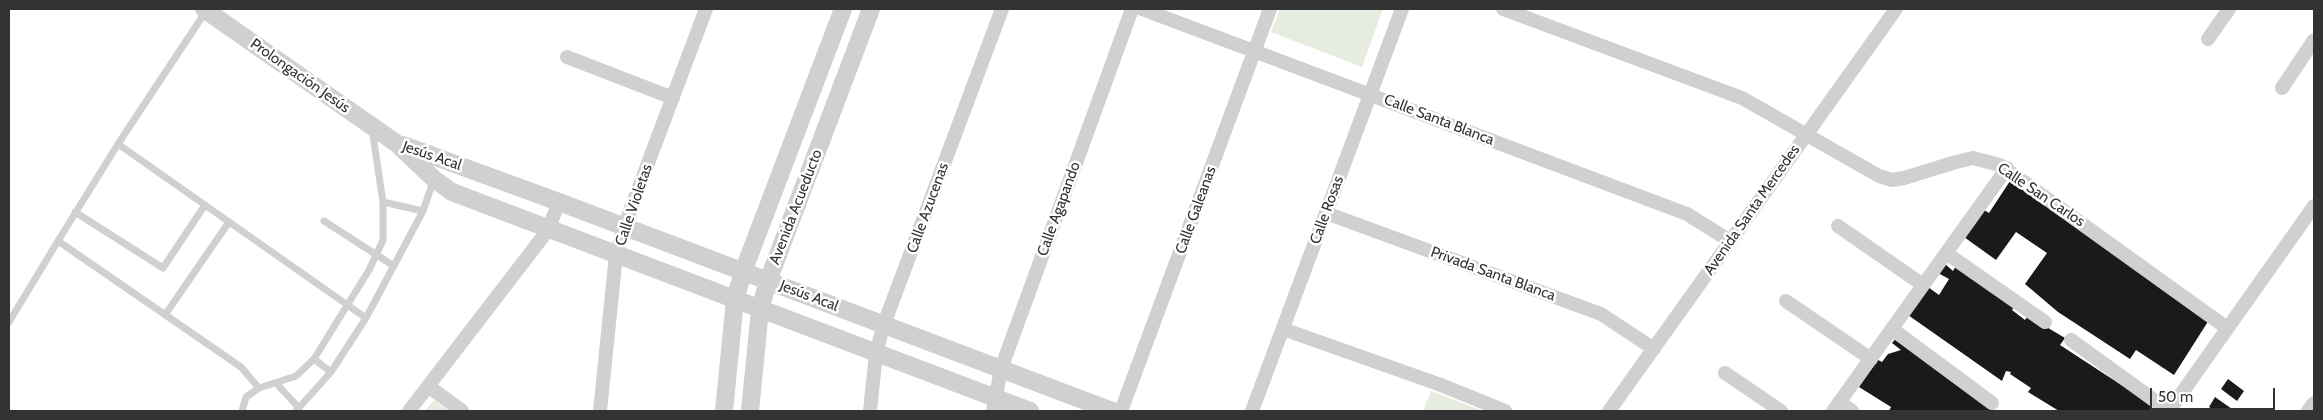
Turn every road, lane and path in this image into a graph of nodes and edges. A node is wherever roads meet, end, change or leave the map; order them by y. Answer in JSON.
{"nodes":[{"id":1,"x":706,"y":9,"type":"edge"},
{"id":2,"x":843,"y":9,"type":"edge"},
{"id":3,"x":871,"y":9,"type":"edge"},
{"id":4,"x":1002,"y":9,"type":"edge"},
{"id":5,"x":1132,"y":9,"type":"edge"},
{"id":6,"x":1142,"y":9,"type":"edge"},
{"id":7,"x":1270,"y":9,"type":"edge"},
{"id":8,"x":1402,"y":9,"type":"edge"},
{"id":9,"x":1504,"y":9,"type":"edge"},
{"id":10,"x":1896,"y":9,"type":"edge"},
{"id":11,"x":2229,"y":9,"type":"edge"},
{"id":12,"x":205,"y":10,"type":"edge"},
{"id":13,"x":1535,"y":14,"type":"edge"},
{"id":14,"x":2208,"y":39,"type":"dead end"},
{"id":15,"x":2314,"y":40,"type":"edge"},
{"id":16,"x":1255,"y":51,"type":"junction"},
{"id":17,"x":567,"y":57,"type":"dead end"},
{"id":18,"x":2282,"y":88,"type":"dead end"},
{"id":19,"x":1370,"y":94,"type":"junction"},
{"id":20,"x":672,"y":98,"type":"junction"},
{"id":21,"x":371,"y":125,"type":"junction"},
{"id":22,"x":1807,"y":134,"type":"junction"},
{"id":23,"x":396,"y":143,"type":"junction"},
{"id":24,"x":118,"y":144,"type":"junction"},
{"id":25,"x":2007,"y":168,"type":"junction"},
{"id":26,"x":434,"y":180,"type":"junction"},
{"id":27,"x":383,"y":202,"type":"junction"},
{"id":28,"x":559,"y":202,"type":"junction"},
{"id":29,"x":206,"y":205,"type":"junction"},
{"id":30,"x":2314,"y":206,"type":"edge"},
{"id":31,"x":423,"y":211,"type":"junction"},
{"id":32,"x":76,"y":212,"type":"junction"},
{"id":33,"x":1326,"y":213,"type":"junction"},
{"id":34,"x":324,"y":221,"type":"dead end"},
{"id":35,"x":229,"y":222,"type":"junction"},
{"id":36,"x":1838,"y":226,"type":"dead end"},
{"id":37,"x":624,"y":227,"type":"junction"},
{"id":38,"x":548,"y":230,"type":"junction"},
{"id":39,"x":1730,"y":241,"type":"junction"},
{"id":40,"x":58,"y":242,"type":"junction"},
{"id":41,"x":1946,"y":253,"type":"junction"},
{"id":42,"x":376,"y":255,"type":"junction"},
{"id":43,"x":616,"y":256,"type":"junction"},
{"id":44,"x":394,"y":266,"type":"junction"},
{"id":45,"x":743,"y":272,"type":"junction"},
{"id":46,"x":768,"y":281,"type":"junction"},
{"id":47,"x":1923,"y":285,"type":"junction"},
{"id":48,"x":735,"y":300,"type":"junction"},
{"id":49,"x":1786,"y":301,"type":"dead end"},
{"id":50,"x":347,"y":305,"type":"junction"},
{"id":51,"x":760,"y":310,"type":"junction"},
{"id":52,"x":165,"y":315,"type":"junction"},
{"id":53,"x":366,"y":318,"type":"junction"},
{"id":54,"x":9,"y":322,"type":"edge"},
{"id":55,"x":2045,"y":322,"type":"dead end"},
{"id":56,"x":884,"y":324,"type":"junction"},
{"id":57,"x":2227,"y":328,"type":"junction"},
{"id":58,"x":1283,"y":329,"type":"junction"},
{"id":59,"x":1892,"y":329,"type":"junction"},
{"id":60,"x":2071,"y":340,"type":"dead end"},
{"id":61,"x":1654,"y":348,"type":"junction"},
{"id":62,"x":876,"y":353,"type":"junction"},
{"id":63,"x":314,"y":358,"type":"junction"},
{"id":64,"x":1870,"y":359,"type":"junction"},
{"id":65,"x":1002,"y":369,"type":"junction"},
{"id":66,"x":331,"y":372,"type":"junction"},
{"id":67,"x":1725,"y":373,"type":"dead end"},
{"id":68,"x":276,"y":383,"type":"junction"},
{"id":69,"x":428,"y":386,"type":"junction"},
{"id":70,"x":259,"y":388,"type":"junction"},
{"id":71,"x":1992,"y":402,"type":"dead end"},
{"id":72,"x":2314,"y":402,"type":"edge"},
{"id":73,"x":994,"y":405,"type":"edge"},
{"id":74,"x":1836,"y":407,"type":"edge"},
{"id":75,"x":297,"y":410,"type":"edge"},
{"id":76,"x":242,"y":411,"type":"edge"},
{"id":77,"x":409,"y":411,"type":"edge"},
{"id":78,"x":462,"y":411,"type":"edge"},
{"id":79,"x":600,"y":411,"type":"edge"},
{"id":80,"x":724,"y":411,"type":"edge"},
{"id":81,"x":750,"y":411,"type":"edge"},
{"id":82,"x":870,"y":411,"type":"edge"},
{"id":83,"x":1030,"y":411,"type":"edge"},
{"id":84,"x":1112,"y":411,"type":"edge"},
{"id":85,"x":1121,"y":411,"type":"edge"},
{"id":86,"x":1252,"y":411,"type":"edge"},
{"id":87,"x":1506,"y":411,"type":"edge"},
{"id":88,"x":1609,"y":411,"type":"edge"},
{"id":89,"x":1781,"y":411,"type":"edge"},
{"id":90,"x":1852,"y":411,"type":"edge"},
{"id":91,"x":2169,"y":411,"type":"edge"},
{"id":92,"x":2308,"y":411,"type":"edge"}],
"edges":[{"from":1,"to":20,"type":"street","name":"Calle Violetas"},
{"from":2,"to":45,"type":"street","name":"Avenida Acueducto"},
{"from":3,"to":46,"type":"street","name":"Avenida Acueducto"},
{"from":4,"to":56,"type":"street","name":"Calle Azucenas"},
{"from":5,"to":65,"type":"street","name":"Calle Agapando"},
{"from":6,"to":16,"type":"street","name":"Calle Santa Blanca"},
{"from":7,"to":16,"type":"street","name":"Calle Galeanas"},
{"from":8,"to":19,"type":"street","name":"Calle Rosas"},
{"from":9,"to":13,"type":"street","name":"Calle San Carlos"},
{"from":10,"to":22,"type":"street","name":"Avenida Santa Mercedes"},
{"from":11,"to":14,"type":"street"},
{"from":12,"to":21,"type":"street","name":"Prolongación Jesús"},
{"from":12,"to":24,"type":"lane"},
{"from":13,"to":22,"type":"street","name":"Calle San Carlos"},
{"from":15,"to":18,"type":"street"},
{"from":16,"to":19,"type":"street","name":"Calle Santa Blanca"},
{"from":16,"to":85,"type":"street","name":"Calle Galeanas"},
{"from":17,"to":20,"type":"street"},
{"from":19,"to":33,"type":"street","name":"Calle Rosas"},
{"from":19,"to":39,"type":"street","name":"Calle Santa Blanca"},
{"from":20,"to":37,"type":"street","name":"Calle Violetas"},
{"from":21,"to":23,"type":"street","name":"Prolongación Jesús"},
{"from":21,"to":27,"type":"lane"},
{"from":22,"to":25,"type":"street","name":"Calle San Carlos"},
{"from":22,"to":39,"type":"street","name":"Avenida Santa Mercedes"},
{"from":23,"to":26,"type":"street","name":"Jesús Acal"},
{"from":23,"to":28,"type":"street","name":"Jesús Acal"},
{"from":24,"to":29,"type":"lane"},
{"from":24,"to":32,"type":"lane"},
{"from":25,"to":41,"type":"street"},
{"from":25,"to":57,"type":"street","name":"Calle San Carlos"},
{"from":26,"to":31,"type":"lane"},
{"from":26,"to":38,"type":"street","name":"Jesús Acal"},
{"from":27,"to":31,"type":"lane"},
{"from":27,"to":42,"type":"lane"},
{"from":28,"to":37,"type":"street","name":"Jesús Acal"},
{"from":28,"to":38,"type":"street"},
{"from":29,"to":32,"type":"lane"},
{"from":29,"to":35,"type":"lane"},
{"from":30,"to":57,"type":"street"},
{"from":31,"to":44,"type":"lane"},
{"from":32,"to":40,"type":"lane"},
{"from":33,"to":58,"type":"street","name":"Calle Rosas"},
{"from":33,"to":61,"type":"street","name":"Privada Santa Blanca"},
{"from":34,"to":42,"type":"lane"},
{"from":35,"to":50,"type":"lane"},
{"from":35,"to":52,"type":"lane"},
{"from":36,"to":47,"type":"street"},
{"from":37,"to":43,"type":"street","name":"Calle Violetas"},
{"from":37,"to":45,"type":"street","name":"Jesús Acal"},
{"from":38,"to":43,"type":"street","name":"Jesús Acal"},
{"from":38,"to":69,"type":"street"},
{"from":39,"to":61,"type":"street","name":"Avenida Santa Mercedes"},
{"from":40,"to":52,"type":"lane"},
{"from":40,"to":54,"type":"lane"},
{"from":41,"to":47,"type":"street"},
{"from":41,"to":55,"type":"street"},
{"from":42,"to":44,"type":"lane"},
{"from":42,"to":50,"type":"lane"},
{"from":43,"to":48,"type":"street","name":"Jesús Acal"},
{"from":43,"to":79,"type":"street","name":"Calle Violetas"},
{"from":44,"to":53,"type":"lane"},
{"from":45,"to":46,"type":"street","name":"Jesús Acal"},
{"from":45,"to":48,"type":"street","name":"Avenida Acueducto"},
{"from":46,"to":51,"type":"street","name":"Avenida Acueducto"},
{"from":46,"to":56,"type":"street","name":"Jesús Acal"},
{"from":47,"to":59,"type":"street"},
{"from":48,"to":51,"type":"street","name":"Jesús Acal"},
{"from":48,"to":80,"type":"street","name":"Avenida Acueducto"},
{"from":49,"to":64,"type":"street"},
{"from":50,"to":53,"type":"lane"},
{"from":50,"to":63,"type":"lane"},
{"from":51,"to":62,"type":"street","name":"Jesús Acal"},
{"from":51,"to":81,"type":"street","name":"Avenida Acueducto"},
{"from":52,"to":70,"type":"lane"},
{"from":53,"to":66,"type":"lane"},
{"from":56,"to":62,"type":"street","name":"Calle Azucenas"},
{"from":56,"to":65,"type":"street","name":"Jesús Acal"},
{"from":57,"to":91,"type":"street"},
{"from":58,"to":86,"type":"street","name":"Calle Rosas"},
{"from":58,"to":87,"type":"street"},
{"from":59,"to":64,"type":"street"},
{"from":59,"to":71,"type":"street"},
{"from":60,"to":91,"type":"street"},
{"from":61,"to":88,"type":"street","name":"Avenida Santa Mercedes"},
{"from":62,"to":73,"type":"street","name":"Jesús Acal"},
{"from":62,"to":82,"type":"street","name":"Calle Azucenas"},
{"from":63,"to":66,"type":"lane"},
{"from":63,"to":68,"type":"lane"},
{"from":64,"to":74,"type":"street"},
{"from":65,"to":73,"type":"street","name":"Calle Agapando"},
{"from":65,"to":84,"type":"street","name":"Jesús Acal"},
{"from":66,"to":75,"type":"lane"},
{"from":67,"to":89,"type":"street"},
{"from":68,"to":70,"type":"lane"},
{"from":68,"to":75,"type":"lane"},
{"from":69,"to":77,"type":"street"},
{"from":69,"to":78,"type":"street"},
{"from":70,"to":76,"type":"lane"},
{"from":72,"to":92,"type":"street"},
{"from":73,"to":83,"type":"street","name":"Jesús Acal"},
{"from":74,"to":90,"type":"street"}]}
